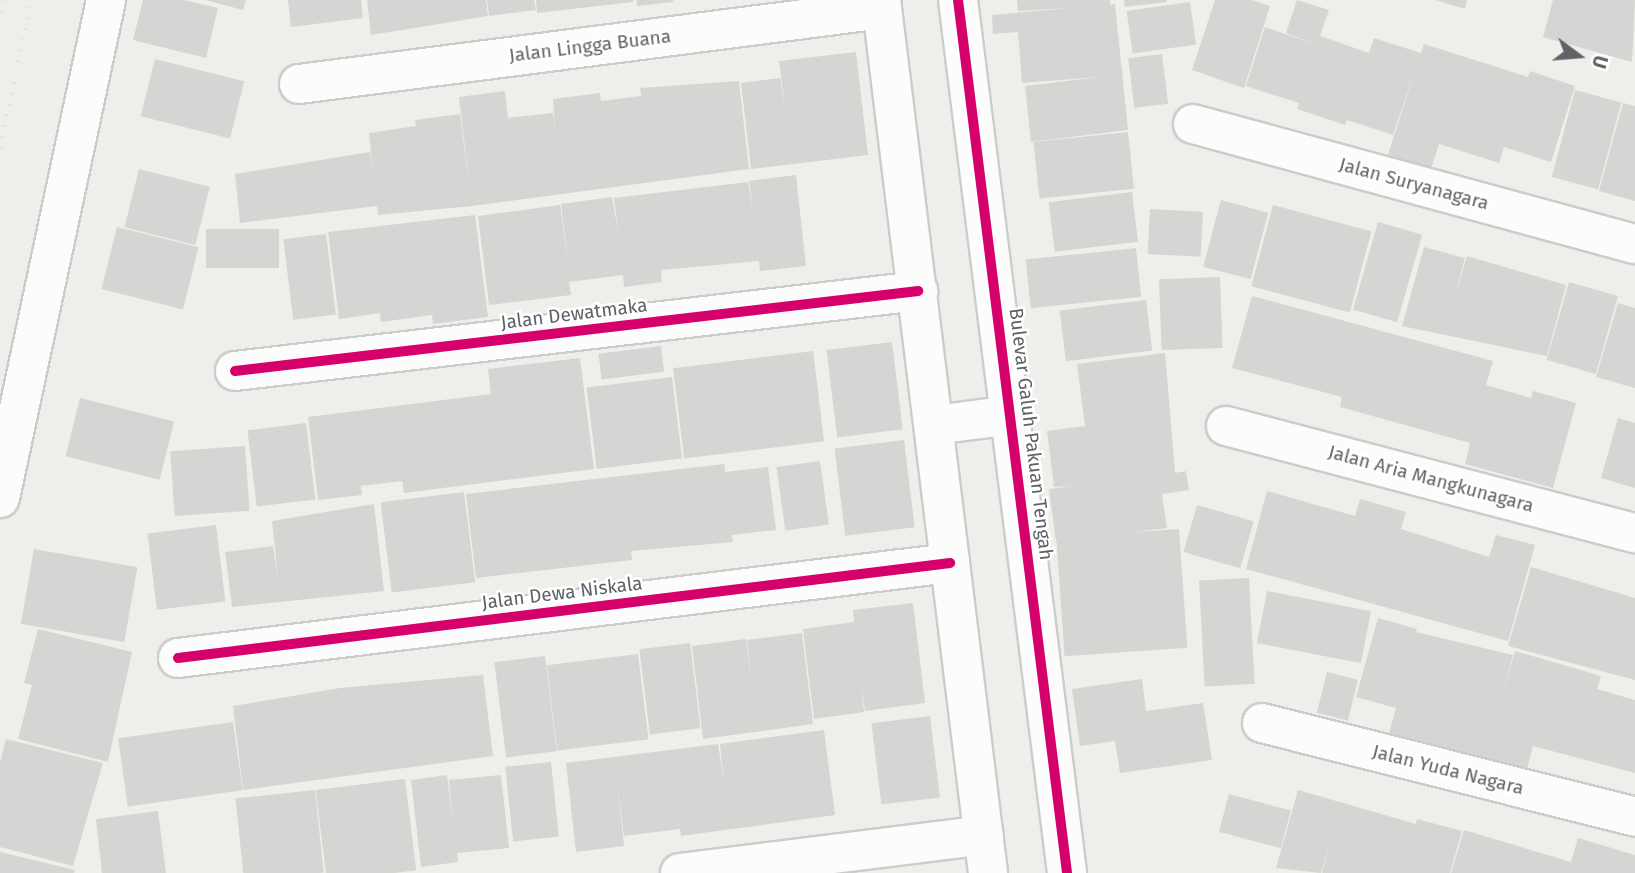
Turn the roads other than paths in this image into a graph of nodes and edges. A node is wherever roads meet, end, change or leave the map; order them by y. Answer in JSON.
{"nodes":[{"id":1,"x":106,"y":0,"type":"edge"},
{"id":2,"x":958,"y":0,"type":"edge"},
{"id":3,"x":881,"y":4,"type":"edge"},
{"id":4,"x":299,"y":84,"type":"dead end"},
{"id":5,"x":1193,"y":124,"type":"dead end"},
{"id":6,"x":1635,"y":244,"type":"edge"},
{"id":7,"x":918,"y":291,"type":"junction"},
{"id":8,"x":235,"y":371,"type":"dead end"},
{"id":9,"x":1012,"y":415,"type":"junction"},
{"id":10,"x":935,"y":425,"type":"junction"},
{"id":11,"x":1226,"y":426,"type":"dead end"},
{"id":12,"x":0,"y":498,"type":"edge"},
{"id":13,"x":1635,"y":533,"type":"edge"},
{"id":14,"x":950,"y":563,"type":"junction"},
{"id":15,"x":178,"y":658,"type":"dead end"},
{"id":16,"x":1262,"y":723,"type":"dead end"},
{"id":17,"x":1635,"y":817,"type":"edge"},
{"id":18,"x":984,"y":835,"type":"junction"},
{"id":19,"x":680,"y":873,"type":"edge"},
{"id":20,"x":988,"y":873,"type":"edge"},
{"id":21,"x":1067,"y":873,"type":"edge"}],
"edges":[{"from":1,"to":12,"type":"street"},
{"from":2,"to":9,"type":"street","name":"Bulevar Galuh Pakuan Tengah"},
{"from":3,"to":4,"type":"street","name":"Jalan Lingga Buana"},
{"from":3,"to":7,"type":"street"},
{"from":5,"to":6,"type":"street","name":"Jalan Suryanagara"},
{"from":7,"to":8,"type":"street","name":"Jalan Dewatmaka"},
{"from":7,"to":10,"type":"street"},
{"from":9,"to":10,"type":"street"},
{"from":9,"to":21,"type":"street","name":"Bulevar Galuh Pakuan Tengah"},
{"from":10,"to":14,"type":"street"},
{"from":11,"to":13,"type":"street","name":"Jalan Aria Mangkunagara"},
{"from":14,"to":15,"type":"street","name":"Jalan Dewa Niskala"},
{"from":14,"to":18,"type":"street"},
{"from":16,"to":17,"type":"street","name":"Jalan Yuda Nagara"},
{"from":18,"to":19,"type":"street"},
{"from":18,"to":20,"type":"street"}]}
